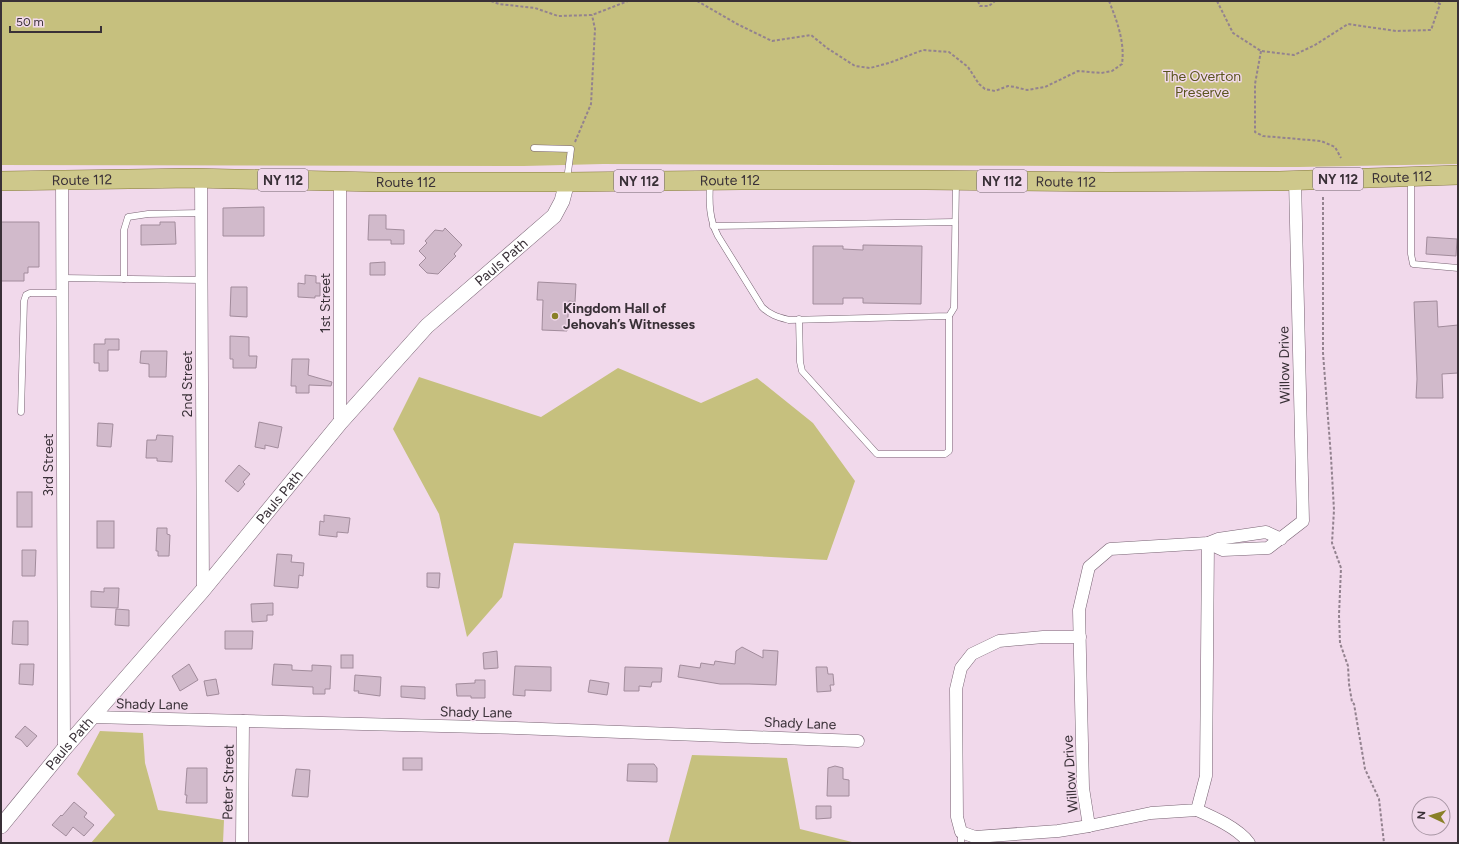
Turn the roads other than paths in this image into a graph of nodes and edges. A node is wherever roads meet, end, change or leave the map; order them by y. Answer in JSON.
{"nodes":[{"id":1,"x":534,"y":148,"type":"dead end"},
{"id":2,"x":1458,"y":175,"type":"edge"},
{"id":3,"x":1411,"y":177,"type":"junction"},
{"id":4,"x":201,"y":178,"type":"junction"},
{"id":5,"x":62,"y":180,"type":"junction"},
{"id":6,"x":710,"y":180,"type":"junction"},
{"id":7,"x":956,"y":180,"type":"junction"},
{"id":8,"x":1295,"y":180,"type":"junction"},
{"id":9,"x":1,"y":181,"type":"edge"},
{"id":10,"x":340,"y":182,"type":"junction"},
{"id":11,"x":567,"y":182,"type":"junction"},
{"id":12,"x":201,"y":213,"type":"junction"},
{"id":13,"x":955,"y":222,"type":"junction"},
{"id":14,"x":713,"y":226,"type":"junction"},
{"id":15,"x":1458,"y":268,"type":"edge"},
{"id":16,"x":62,"y":278,"type":"junction"},
{"id":17,"x":124,"y":279,"type":"junction"},
{"id":18,"x":201,"y":280,"type":"junction"},
{"id":19,"x":62,"y":293,"type":"junction"},
{"id":20,"x":949,"y":316,"type":"junction"},
{"id":21,"x":798,"y":320,"type":"junction"},
{"id":22,"x":21,"y":412,"type":"dead end"},
{"id":23,"x":340,"y":423,"type":"junction"},
{"id":24,"x":1252,"y":534,"type":"junction"},
{"id":25,"x":1281,"y":539,"type":"junction"},
{"id":26,"x":1208,"y":543,"type":"junction"},
{"id":27,"x":1253,"y":548,"type":"junction"},
{"id":28,"x":203,"y":590,"type":"junction"},
{"id":29,"x":1080,"y":637,"type":"junction"},
{"id":30,"x":92,"y":717,"type":"junction"},
{"id":31,"x":244,"y":721,"type":"junction"},
{"id":32,"x":858,"y":741,"type":"dead end"},
{"id":33,"x":64,"y":749,"type":"junction"},
{"id":34,"x":1197,"y":810,"type":"junction"},
{"id":35,"x":1,"y":826,"type":"edge"},
{"id":36,"x":1089,"y":826,"type":"junction"},
{"id":37,"x":961,"y":838,"type":"edge"},
{"id":38,"x":242,"y":843,"type":"edge"},
{"id":39,"x":1248,"y":843,"type":"edge"}],
"edges":[{"from":1,"to":11,"type":"lane"},
{"from":2,"to":3,"type":"main road","name":"Route 112","number":"NY 112"},
{"from":3,"to":8,"type":"main road","name":"Route 112","number":"NY 112"},
{"from":3,"to":15,"type":"lane"},
{"from":4,"to":5,"type":"main road","name":"Route 112","number":"NY 112"},
{"from":4,"to":10,"type":"main road","name":"Route 112","number":"NY 112"},
{"from":4,"to":12,"type":"street","name":"2nd Street"},
{"from":5,"to":9,"type":"main road","name":"Route 112","number":"NY 112"},
{"from":5,"to":16,"type":"street","name":"3rd Street"},
{"from":6,"to":7,"type":"main road","name":"Route 112","number":"NY 112"},
{"from":6,"to":11,"type":"main road","name":"Route 112","number":"NY 112"},
{"from":6,"to":14,"type":"lane"},
{"from":7,"to":8,"type":"main road","name":"Route 112","number":"NY 112"},
{"from":7,"to":13,"type":"lane"},
{"from":8,"to":25,"type":"street","name":"Willow Drive"},
{"from":10,"to":11,"type":"main road","name":"Route 112","number":"NY 112"},
{"from":10,"to":23,"type":"street","name":"1st Street"},
{"from":11,"to":23,"type":"street","name":"Pauls Path"},
{"from":12,"to":17,"type":"lane"},
{"from":12,"to":18,"type":"street","name":"2nd Street"},
{"from":13,"to":14,"type":"lane"},
{"from":13,"to":20,"type":"lane"},
{"from":14,"to":21,"type":"lane"},
{"from":16,"to":17,"type":"lane"},
{"from":16,"to":19,"type":"street","name":"3rd Street"},
{"from":17,"to":18,"type":"lane"},
{"from":18,"to":28,"type":"street","name":"2nd Street"},
{"from":19,"to":22,"type":"lane"},
{"from":19,"to":33,"type":"street","name":"3rd Street"},
{"from":20,"to":21,"type":"lane"},
{"from":20,"to":21,"type":"lane"},
{"from":23,"to":28,"type":"street","name":"Pauls Path"},
{"from":24,"to":25,"type":"street","name":"Willow Drive"},
{"from":24,"to":26,"type":"street","name":"Willow Drive"},
{"from":24,"to":27,"type":"street"},
{"from":25,"to":27,"type":"street","name":"Willow Drive"},
{"from":26,"to":27,"type":"street","name":"Willow Drive"},
{"from":26,"to":29,"type":"street","name":"Willow Drive"},
{"from":26,"to":34,"type":"street"},
{"from":28,"to":30,"type":"street","name":"Pauls Path"},
{"from":29,"to":36,"type":"street","name":"Willow Drive"},
{"from":29,"to":37,"type":"street"},
{"from":30,"to":31,"type":"street","name":"Shady Lane"},
{"from":30,"to":33,"type":"street","name":"Pauls Path"},
{"from":31,"to":32,"type":"street","name":"Shady Lane"},
{"from":31,"to":38,"type":"street","name":"Peter Street"},
{"from":33,"to":35,"type":"street","name":"Pauls Path"},
{"from":34,"to":36,"type":"street","name":"Willow Drive"},
{"from":34,"to":39,"type":"street"},
{"from":36,"to":37,"type":"street"}]}
